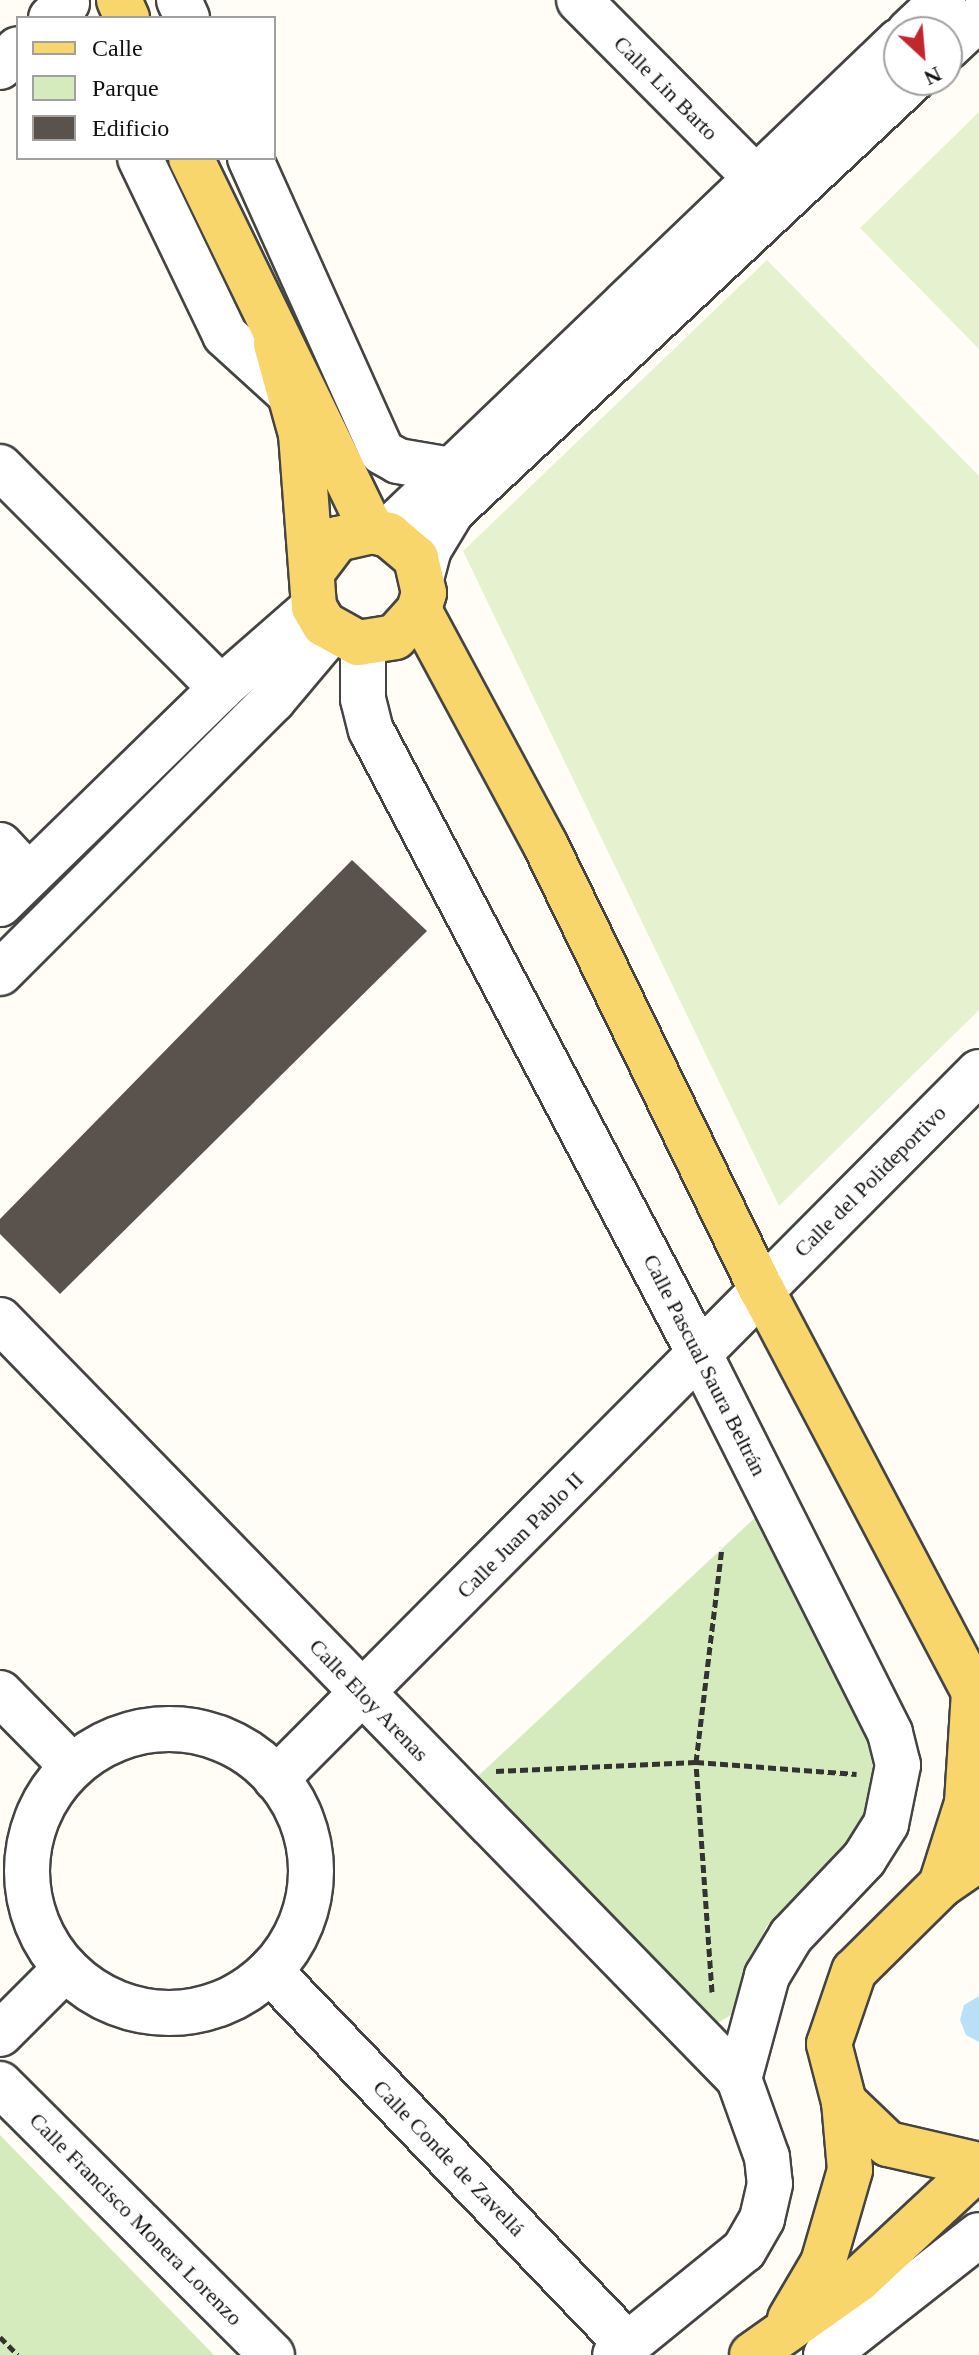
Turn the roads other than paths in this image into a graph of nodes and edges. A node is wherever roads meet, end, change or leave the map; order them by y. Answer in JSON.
{"nodes":[{"id":1,"x":579,"y":0,"type":"edge"},
{"id":2,"x":943,"y":0,"type":"edge"},
{"id":3,"x":926,"y":16,"type":"edge"},
{"id":4,"x":979,"y":18,"type":"edge"},
{"id":5,"x":963,"y":33,"type":"edge"},
{"id":6,"x":16,"y":51,"type":"edge"},
{"id":7,"x":883,"y":56,"type":"edge"},
{"id":8,"x":0,"y":67,"type":"edge"},
{"id":9,"x":895,"y":96,"type":"edge"},
{"id":10,"x":141,"y":160,"type":"edge"},
{"id":11,"x":192,"y":160,"type":"edge"},
{"id":12,"x":251,"y":160,"type":"edge"},
{"id":13,"x":754,"y":176,"type":"junction"},
{"id":14,"x":323,"y":322,"type":"junction"},
{"id":15,"x":305,"y":406,"type":"junction"},
{"id":16,"x":0,"y":467,"type":"edge"},
{"id":17,"x":452,"y":470,"type":"junction"},
{"id":18,"x":379,"y":533,"type":"junction"},
{"id":19,"x":366,"y":610,"type":"junction"},
{"id":20,"x":221,"y":688,"type":"junction"},
{"id":21,"x":10,"y":875,"type":"edge"},
{"id":22,"x":0,"y":973,"type":"edge"},
{"id":23,"x":979,"y":1072,"type":"edge"},
{"id":24,"x":762,"y":1290,"type":"junction"},
{"id":25,"x":0,"y":1320,"type":"edge"},
{"id":26,"x":700,"y":1355,"type":"junction"},
{"id":27,"x":362,"y":1692,"type":"junction"},
{"id":28,"x":0,"y":1693,"type":"edge"},
{"id":29,"x":977,"y":1697,"type":"edge"},
{"id":30,"x":72,"y":1766,"type":"junction"},
{"id":31,"x":276,"y":1779,"type":"junction"},
{"id":32,"x":979,"y":1859,"type":"edge"},
{"id":33,"x":941,"y":1885,"type":"junction"},
{"id":34,"x":66,"y":1968,"type":"junction"},
{"id":35,"x":270,"y":1971,"type":"junction"},
{"id":36,"x":0,"y":2034,"type":"edge"},
{"id":37,"x":739,"y":2079,"type":"junction"},
{"id":38,"x":0,"y":2084,"type":"edge"},
{"id":39,"x":844,"y":2102,"type":"junction"},
{"id":40,"x":979,"y":2166,"type":"edge"},
{"id":41,"x":979,"y":2235,"type":"edge"},
{"id":42,"x":767,"y":2344,"type":"edge"},
{"id":43,"x":622,"y":2350,"type":"edge"},
{"id":44,"x":272,"y":2355,"type":"edge"},
{"id":45,"x":826,"y":2355,"type":"edge"}],
"edges":[{"from":1,"to":13,"type":"street","name":"Calle Lin Barto"},
{"from":2,"to":3,"type":"street"},
{"from":4,"to":5,"type":"street"},
{"from":6,"to":8,"type":"street"},
{"from":7,"to":13,"type":"street"},
{"from":9,"to":19,"type":"street"},
{"from":10,"to":15,"type":"street"},
{"from":11,"to":15,"type":"main road"},
{"from":12,"to":14,"type":"street"},
{"from":13,"to":17,"type":"street"},
{"from":14,"to":15,"type":"street"},
{"from":14,"to":17,"type":"street"},
{"from":15,"to":18,"type":"main road"},
{"from":15,"to":19,"type":"main road"},
{"from":16,"to":20,"type":"street"},
{"from":17,"to":18,"type":"street"},
{"from":18,"to":19,"type":"main road"},
{"from":18,"to":19,"type":"main road"},
{"from":19,"to":20,"type":"street"},
{"from":19,"to":22,"type":"street"},
{"from":19,"to":24,"type":"main road"},
{"from":19,"to":26,"type":"street","name":"Calle Pascual Saura Beltrán"},
{"from":20,"to":21,"type":"street"},
{"from":23,"to":24,"type":"street","name":"Calle del Polideportivo"},
{"from":24,"to":26,"type":"street","name":"Calle Juan Pablo II"},
{"from":24,"to":29,"type":"main road"},
{"from":25,"to":27,"type":"street","name":"Calle Eloy Arenas"},
{"from":26,"to":27,"type":"street","name":"Calle Juan Pablo II"},
{"from":26,"to":37,"type":"street","name":"Calle Pascual Saura Beltrán"},
{"from":27,"to":31,"type":"street","name":"Calle Juan Pablo II"},
{"from":27,"to":37,"type":"street","name":"Calle Eloy Arenas"},
{"from":28,"to":30,"type":"street"},
{"from":29,"to":33,"type":"main road"},
{"from":30,"to":31,"type":"street"},
{"from":30,"to":34,"type":"street"},
{"from":31,"to":35,"type":"street"},
{"from":32,"to":33,"type":"main road"},
{"from":33,"to":39,"type":"main road"},
{"from":34,"to":35,"type":"street"},
{"from":34,"to":36,"type":"street"},
{"from":35,"to":43,"type":"street","name":"Calle Conde de Zavellá"},
{"from":37,"to":43,"type":"street"},
{"from":38,"to":44,"type":"street","name":"Calle Francisco Monera Lorenzo"},
{"from":39,"to":40,"type":"main road"},
{"from":39,"to":42,"type":"main road"},
{"from":40,"to":42,"type":"main road"},
{"from":41,"to":45,"type":"street"}]}
